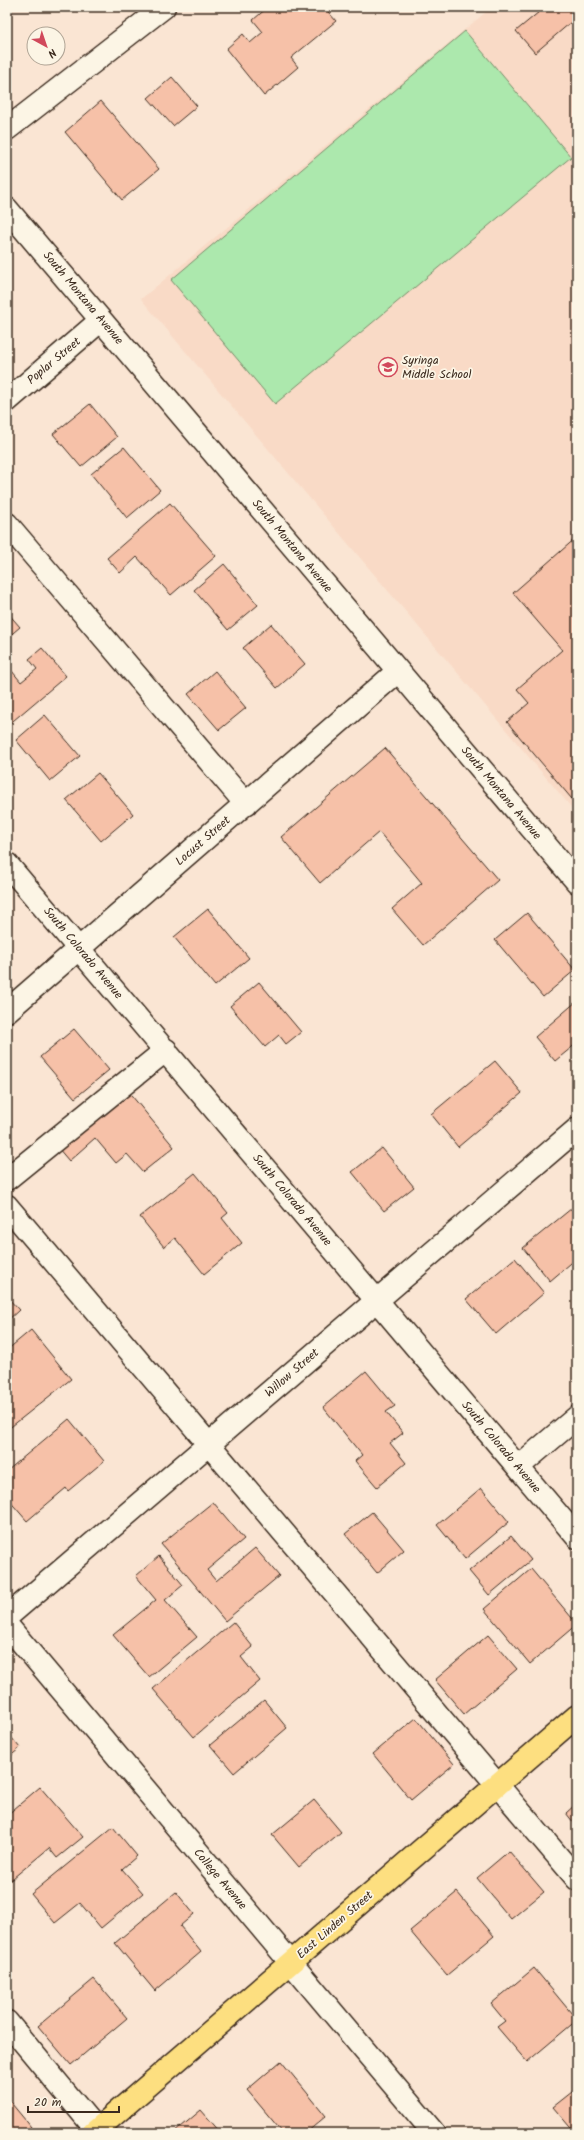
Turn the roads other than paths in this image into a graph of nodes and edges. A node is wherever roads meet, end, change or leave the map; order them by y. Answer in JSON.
{"nodes":[{"id":1,"x":164,"y":7,"type":"edge"},
{"id":2,"x":7,"y":130,"type":"edge"},
{"id":3,"x":7,"y":209,"type":"edge"},
{"id":4,"x":102,"y":320,"type":"junction"},
{"id":5,"x":7,"y":401,"type":"edge"},
{"id":6,"x":7,"y":524,"type":"edge"},
{"id":7,"x":398,"y":671,"type":"junction"},
{"id":8,"x":246,"y":804,"type":"junction"},
{"id":9,"x":7,"y":864,"type":"edge"},
{"id":10,"x":577,"y":882,"type":"edge"},
{"id":11,"x":79,"y":948,"type":"junction"},
{"id":12,"x":7,"y":1011,"type":"edge"},
{"id":13,"x":166,"y":1050,"type":"junction"},
{"id":14,"x":577,"y":1129,"type":"edge"},
{"id":15,"x":7,"y":1179,"type":"edge"},
{"id":16,"x":7,"y":1206,"type":"edge"},
{"id":17,"x":377,"y":1300,"type":"junction"},
{"id":18,"x":577,"y":1417,"type":"edge"},
{"id":19,"x":209,"y":1444,"type":"junction"},
{"id":20,"x":518,"y":1467,"type":"junction"},
{"id":21,"x":577,"y":1537,"type":"edge"},
{"id":22,"x":7,"y":1617,"type":"edge"},
{"id":23,"x":7,"y":1625,"type":"edge"},
{"id":24,"x":577,"y":1716,"type":"edge"},
{"id":25,"x":497,"y":1785,"type":"junction"},
{"id":26,"x":577,"y":1879,"type":"edge"},
{"id":27,"x":291,"y":1963,"type":"junction"},
{"id":28,"x":7,"y":2022,"type":"edge"},
{"id":29,"x":96,"y":2132,"type":"edge"},
{"id":30,"x":434,"y":2133,"type":"edge"}],
"edges":[{"from":1,"to":2,"type":"street"},
{"from":3,"to":4,"type":"street","name":"South Montana Avenue"},
{"from":4,"to":5,"type":"street","name":"Poplar Street"},
{"from":4,"to":7,"type":"street","name":"South Montana Avenue"},
{"from":6,"to":8,"type":"street"},
{"from":7,"to":8,"type":"street","name":"Locust Street"},
{"from":7,"to":10,"type":"street","name":"South Montana Avenue"},
{"from":8,"to":11,"type":"street","name":"Locust Street"},
{"from":9,"to":11,"type":"street","name":"South Colorado Avenue"},
{"from":11,"to":12,"type":"street","name":"Locust Street"},
{"from":11,"to":13,"type":"street","name":"South Colorado Avenue"},
{"from":13,"to":15,"type":"street"},
{"from":13,"to":17,"type":"street","name":"South Colorado Avenue"},
{"from":14,"to":17,"type":"street","name":"Willow Street"},
{"from":16,"to":19,"type":"street"},
{"from":17,"to":19,"type":"street","name":"Willow Street"},
{"from":17,"to":20,"type":"street","name":"South Colorado Avenue"},
{"from":18,"to":20,"type":"street"},
{"from":19,"to":22,"type":"street","name":"Willow Street"},
{"from":19,"to":25,"type":"street"},
{"from":20,"to":21,"type":"street","name":"South Colorado Avenue"},
{"from":23,"to":27,"type":"street","name":"College Avenue"},
{"from":24,"to":25,"type":"main road","name":"East Linden Street"},
{"from":25,"to":26,"type":"street"},
{"from":25,"to":27,"type":"main road","name":"East Linden Street"},
{"from":27,"to":29,"type":"main road","name":"East Linden Street"},
{"from":27,"to":30,"type":"street","name":"College Avenue"},
{"from":28,"to":29,"type":"street"}]}
